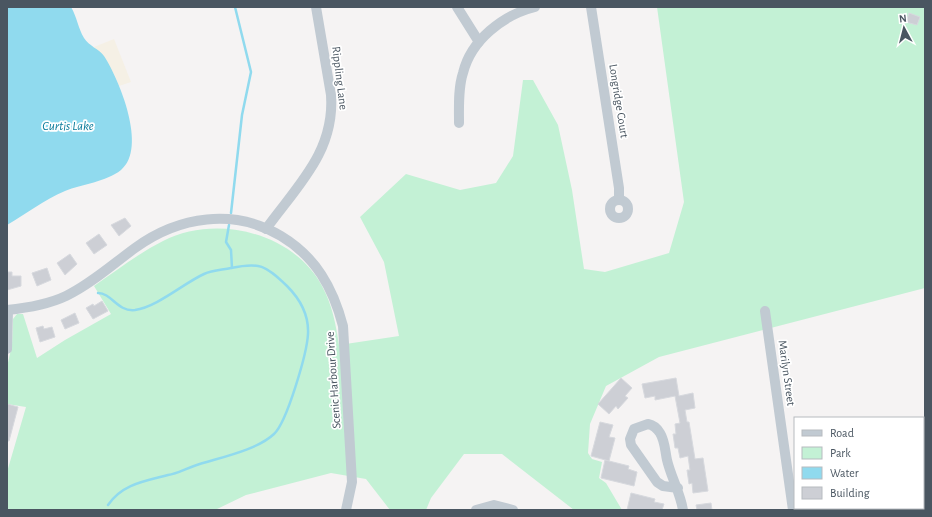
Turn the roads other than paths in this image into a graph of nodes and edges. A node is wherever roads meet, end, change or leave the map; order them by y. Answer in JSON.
{"nodes":[{"id":1,"x":316,"y":7,"type":"edge"},
{"id":2,"x":457,"y":7,"type":"edge"},
{"id":3,"x":535,"y":7,"type":"edge"},
{"id":4,"x":590,"y":7,"type":"edge"},
{"id":5,"x":479,"y":42,"type":"junction"},
{"id":6,"x":459,"y":123,"type":"dead end"},
{"id":7,"x":619,"y":200,"type":"dead end"},
{"id":8,"x":266,"y":229,"type":"junction"},
{"id":9,"x":7,"y":310,"type":"edge"},
{"id":10,"x":765,"y":311,"type":"dead end"},
{"id":11,"x":7,"y":349,"type":"edge"},
{"id":12,"x":678,"y":488,"type":"junction"},
{"id":13,"x":346,"y":510,"type":"edge"},
{"id":14,"x":476,"y":510,"type":"edge"},
{"id":15,"x":512,"y":510,"type":"edge"},
{"id":16,"x":683,"y":510,"type":"edge"},
{"id":17,"x":793,"y":510,"type":"edge"}],
"edges":[{"from":1,"to":8,"type":"street","name":"Rippling Lane"},
{"from":2,"to":5,"type":"street"},
{"from":3,"to":5,"type":"street"},
{"from":4,"to":7,"type":"street","name":"Longridge Court"},
{"from":5,"to":6,"type":"street"},
{"from":8,"to":9,"type":"street","name":"Scenic Harbour Drive"},
{"from":8,"to":13,"type":"street","name":"Scenic Harbour Drive"},
{"from":9,"to":11,"type":"street"},
{"from":10,"to":17,"type":"street","name":"Marilyn Street"},
{"from":12,"to":12,"type":"street"},
{"from":12,"to":16,"type":"street"},
{"from":14,"to":15,"type":"street"}]}
